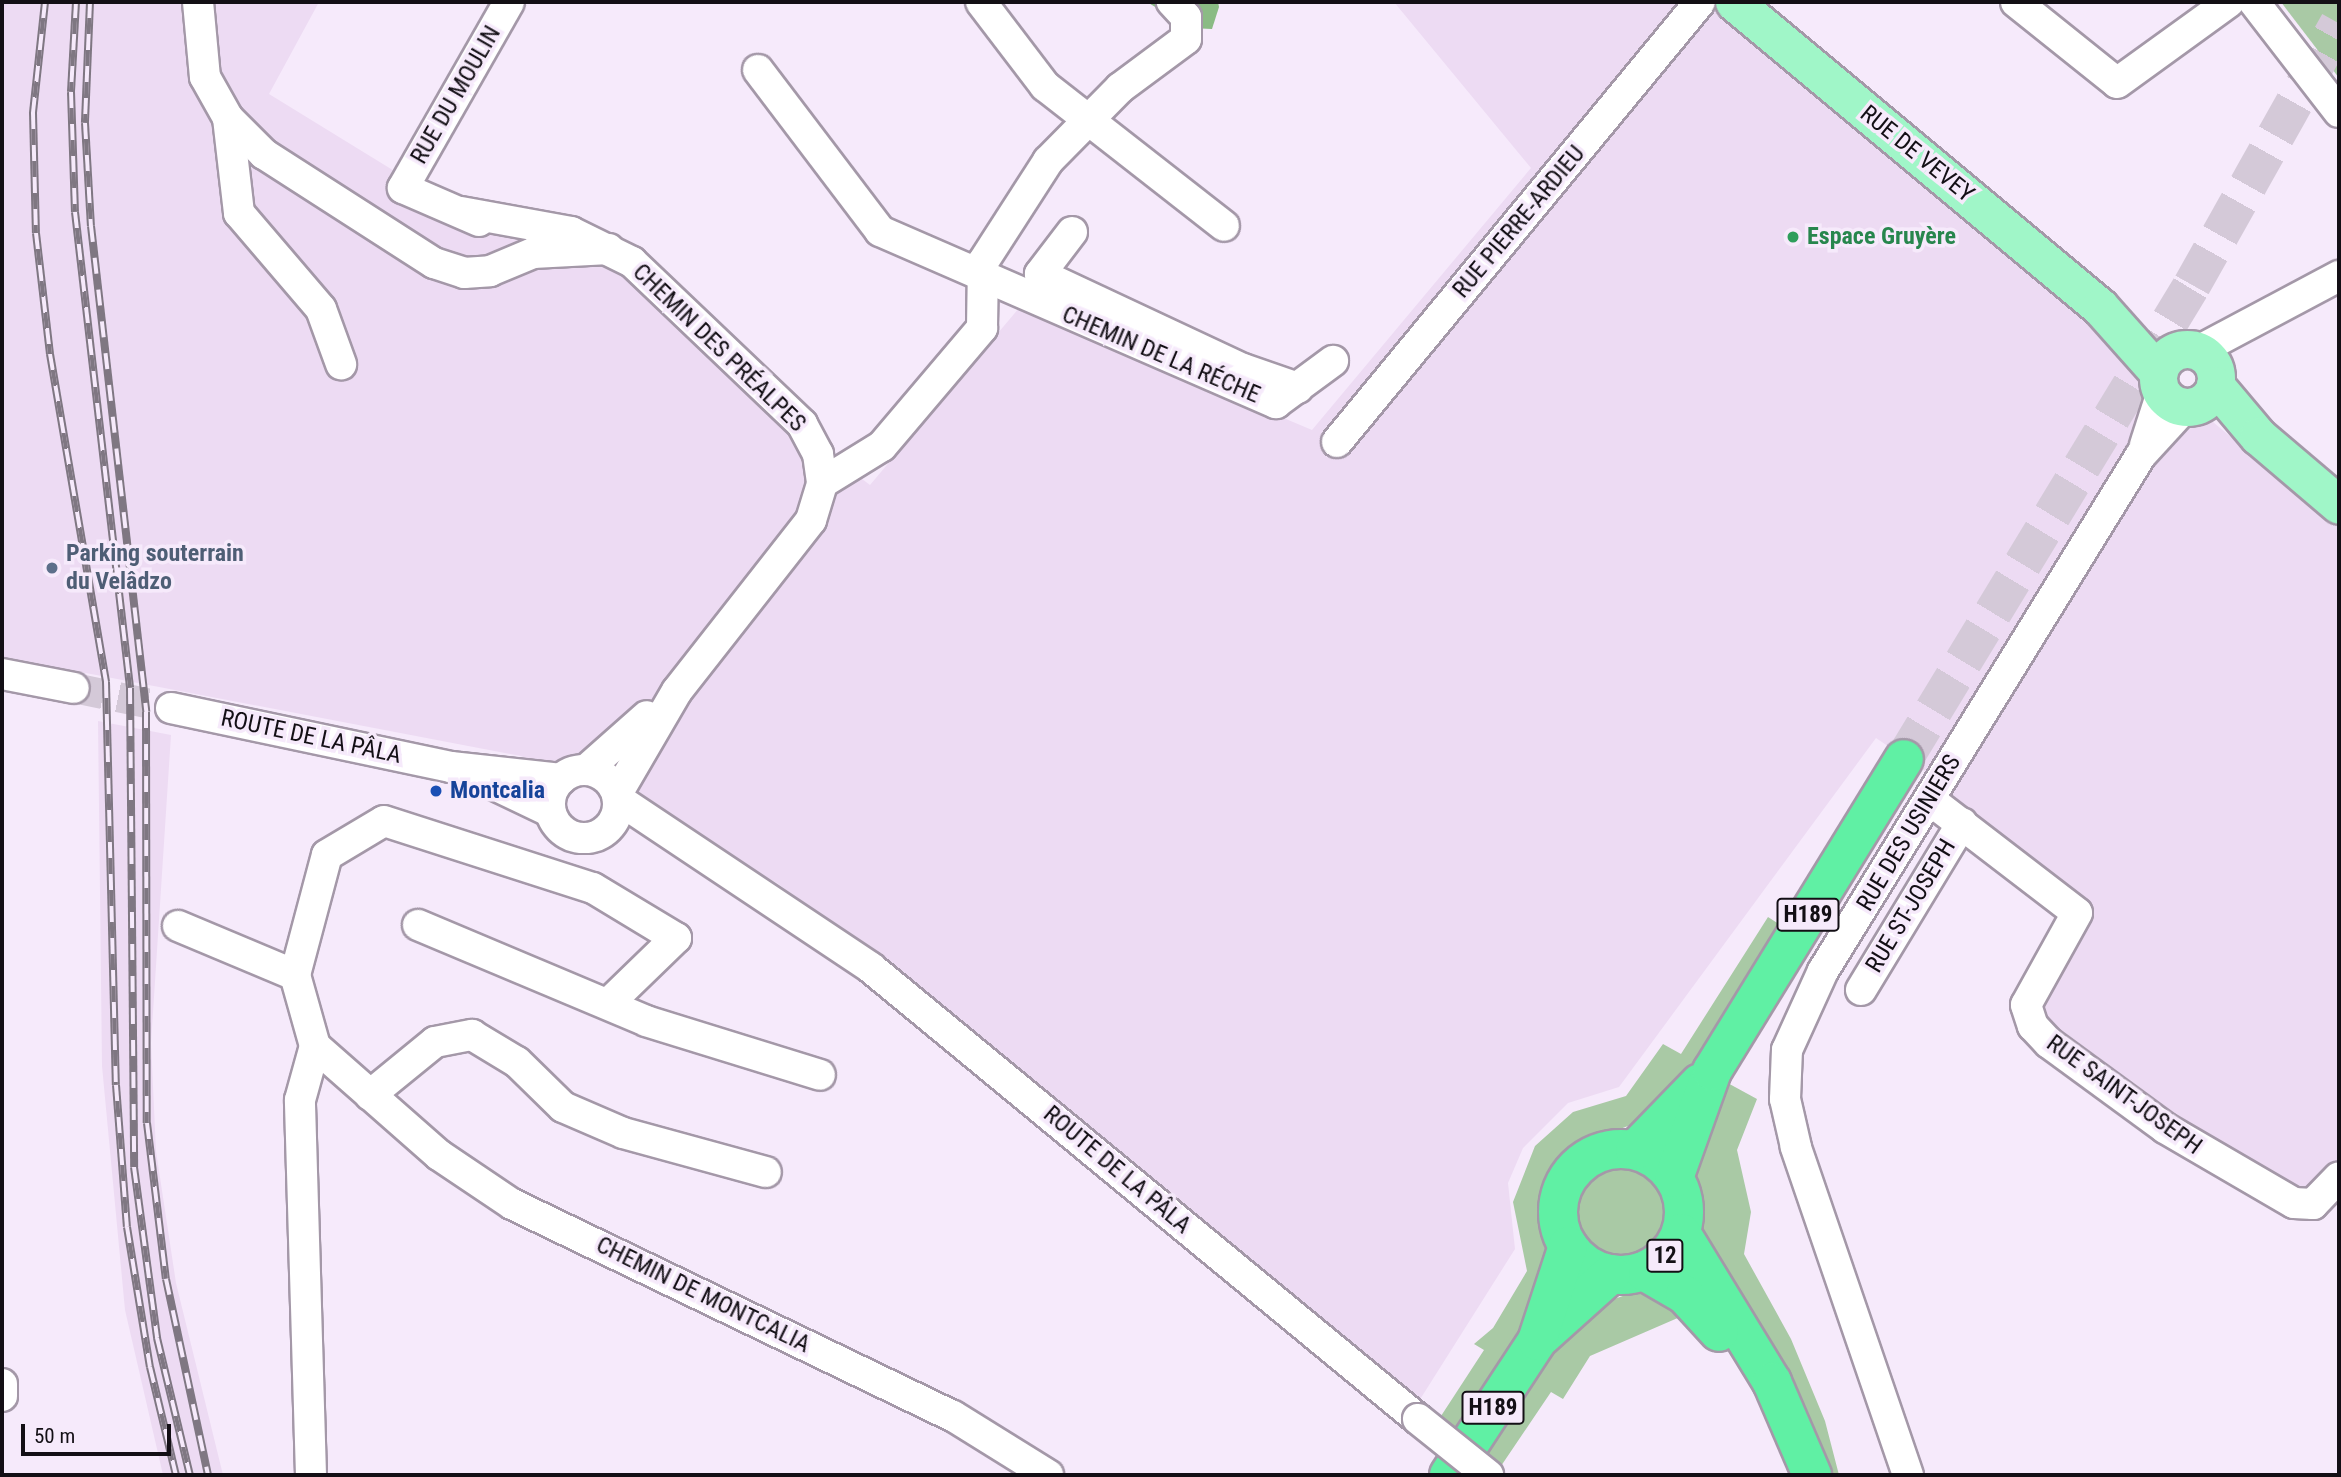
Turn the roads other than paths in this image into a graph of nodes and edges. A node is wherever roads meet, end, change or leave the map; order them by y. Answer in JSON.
{"nodes":[{"id":1,"x":198,"y":2,"type":"edge"},
{"id":2,"x":509,"y":2,"type":"edge"},
{"id":3,"x":981,"y":2,"type":"edge"},
{"id":4,"x":1172,"y":2,"type":"edge"},
{"id":5,"x":1700,"y":2,"type":"edge"},
{"id":6,"x":1736,"y":2,"type":"edge"},
{"id":7,"x":2016,"y":2,"type":"edge"},
{"id":8,"x":2229,"y":2,"type":"edge"},
{"id":9,"x":2253,"y":2,"type":"edge"},
{"id":10,"x":758,"y":70,"type":"dead end"},
{"id":11,"x":2339,"y":112,"type":"edge"},
{"id":12,"x":228,"y":118,"type":"junction"},
{"id":13,"x":1088,"y":121,"type":"junction"},
{"id":14,"x":403,"y":188,"type":"joint"},
{"id":15,"x":461,"y":212,"type":"junction"},
{"id":16,"x":1224,"y":226,"type":"dead end"},
{"id":17,"x":1072,"y":232,"type":"dead end"},
{"id":18,"x":609,"y":248,"type":"junction"},
{"id":19,"x":533,"y":253,"type":"junction"},
{"id":20,"x":2339,"y":276,"type":"edge"},
{"id":21,"x":982,"y":278,"type":"junction"},
{"id":22,"x":1050,"y":293,"type":"junction"},
{"id":23,"x":1333,"y":361,"type":"dead end"},
{"id":24,"x":341,"y":365,"type":"dead end"},
{"id":25,"x":2185,"y":380,"type":"junction"},
{"id":26,"x":1337,"y":442,"type":"dead end"},
{"id":27,"x":822,"y":484,"type":"junction"},
{"id":28,"x":2339,"y":505,"type":"edge"},
{"id":29,"x":2,"y":674,"type":"edge"},
{"id":30,"x":74,"y":688,"type":"tunnel mouth"},
{"id":31,"x":677,"y":691,"type":"junction"},
{"id":32,"x":171,"y":708,"type":"tunnel mouth"},
{"id":33,"x":1904,"y":759,"type":"tunnel mouth"},
{"id":34,"x":451,"y":767,"type":"junction"},
{"id":35,"x":573,"y":774,"type":"junction"},
{"id":36,"x":618,"y":797,"type":"junction"},
{"id":37,"x":1930,"y":800,"type":"junction"},
{"id":38,"x":552,"y":816,"type":"junction"},
{"id":39,"x":1962,"y":823,"type":"junction"},
{"id":40,"x":595,"y":836,"type":"junction"},
{"id":41,"x":559,"y":873,"type":"junction"},
{"id":42,"x":737,"y":877,"type":"junction"},
{"id":43,"x":418,"y":925,"type":"dead end"},
{"id":44,"x":178,"y":926,"type":"dead end"},
{"id":45,"x":295,"y":975,"type":"junction"},
{"id":46,"x":1861,"y":990,"type":"dead end"},
{"id":47,"x":609,"y":1003,"type":"junction"},
{"id":48,"x":315,"y":1046,"type":"junction"},
{"id":49,"x":1712,"y":1072,"type":"junction"},
{"id":50,"x":820,"y":1075,"type":"dead end"},
{"id":51,"x":370,"y":1095,"type":"junction"},
{"id":52,"x":1635,"y":1150,"type":"junction"},
{"id":53,"x":766,"y":1172,"type":"dead end"},
{"id":54,"x":2339,"y":1177,"type":"edge"},
{"id":55,"x":1674,"y":1178,"type":"junction"},
{"id":56,"x":1681,"y":1233,"type":"junction"},
{"id":57,"x":1568,"y":1246,"type":"junction"},
{"id":58,"x":1627,"y":1272,"type":"junction"},
{"id":59,"x":1537,"y":1341,"type":"junction"},
{"id":60,"x":2,"y":1384,"type":"edge"},
{"id":61,"x":2,"y":1396,"type":"edge"},
{"id":62,"x":311,"y":1475,"type":"edge"},
{"id":63,"x":1048,"y":1475,"type":"edge"},
{"id":64,"x":1449,"y":1475,"type":"edge"},
{"id":65,"x":1488,"y":1475,"type":"edge"},
{"id":66,"x":1793,"y":1475,"type":"edge"},
{"id":67,"x":1812,"y":1475,"type":"edge"},
{"id":68,"x":1908,"y":1475,"type":"edge"}],
"edges":[{"from":1,"to":12,"type":"street"},
{"from":2,"to":14,"type":"street","name":"RUE DU MOULIN"},
{"from":3,"to":13,"type":"street"},
{"from":4,"to":13,"type":"street"},
{"from":5,"to":26,"type":"street","name":"RUE PIERRE-ARDIEU"},
{"from":6,"to":25,"type":"main road","name":"RUE DE VEVEY"},
{"from":7,"to":8,"type":"street"},
{"from":9,"to":11,"type":"street"},
{"from":10,"to":21,"type":"street","name":"CHEMIN DE LA RÉCHE"},
{"from":12,"to":19,"type":"street"},
{"from":12,"to":24,"type":"street"},
{"from":13,"to":16,"type":"street"},
{"from":13,"to":21,"type":"street"},
{"from":14,"to":15,"type":"street","name":"CHEMIN DES PRÉALPES"},
{"from":15,"to":18,"type":"street","name":"CHEMIN DES PRÉALPES"},
{"from":15,"to":19,"type":"street","name":"CHEMIN DES PRÉALPES"},
{"from":17,"to":22,"type":"street"},
{"from":18,"to":19,"type":"street"},
{"from":18,"to":27,"type":"street","name":"CHEMIN DES PRÉALPES"},
{"from":20,"to":25,"type":"street"},
{"from":21,"to":22,"type":"street","name":"CHEMIN DE LA RÉCHE"},
{"from":21,"to":27,"type":"street"},
{"from":22,"to":23,"type":"street","name":"CHEMIN DE LA RÉCHE"},
{"from":25,"to":28,"type":"main road","name":"RUE DE VEVEY"},
{"from":25,"to":37,"type":"street","name":"RUE DES USINIERS"},
{"from":27,"to":31,"type":"street"},
{"from":29,"to":30,"type":"street"},
{"from":31,"to":35,"type":"street"},
{"from":31,"to":36,"type":"street"},
{"from":32,"to":34,"type":"street","name":"ROUTE DE LA PÂLA"},
{"from":33,"to":49,"type":"highway","number":"H189"},
{"from":34,"to":35,"type":"street","name":"ROUTE DE LA PÂLA"},
{"from":34,"to":38,"type":"street","name":"ROUTE DE LA PÂLA"},
{"from":35,"to":36,"type":"street"},
{"from":35,"to":38,"type":"street"},
{"from":36,"to":40,"type":"street"},
{"from":36,"to":42,"type":"street","name":"ROUTE DE LA PÂLA"},
{"from":37,"to":39,"type":"street","name":"RUE SAINT-JOSEPH"},
{"from":37,"to":68,"type":"street","name":"RUE DES USINIERS"},
{"from":38,"to":40,"type":"street"},
{"from":38,"to":41,"type":"street"},
{"from":39,"to":46,"type":"street","name":"RUE ST-JOSEPH"},
{"from":39,"to":54,"type":"street","name":"RUE SAINT-JOSEPH"},
{"from":40,"to":41,"type":"street"},
{"from":40,"to":42,"type":"street","name":"ROUTE DE LA PÂLA"},
{"from":41,"to":45,"type":"street"},
{"from":41,"to":47,"type":"street"},
{"from":42,"to":65,"type":"street","name":"ROUTE DE LA PÂLA","bridge":true},
{"from":43,"to":47,"type":"street"},
{"from":44,"to":45,"type":"street"},
{"from":45,"to":48,"type":"street"},
{"from":47,"to":50,"type":"street"},
{"from":48,"to":51,"type":"street","name":"CHEMIN DE MONTCALIA"},
{"from":48,"to":62,"type":"street"},
{"from":49,"to":52,"type":"highway"},
{"from":49,"to":55,"type":"highway"},
{"from":51,"to":53,"type":"street"},
{"from":51,"to":63,"type":"street","name":"CHEMIN DE MONTCALIA"},
{"from":52,"to":55,"type":"highway"},
{"from":52,"to":57,"type":"highway"},
{"from":55,"to":56,"type":"highway","number":"12"},
{"from":56,"to":58,"type":"highway","number":"12"},
{"from":56,"to":67,"type":"highway","number":"12"},
{"from":57,"to":58,"type":"highway","number":"12"},
{"from":57,"to":59,"type":"highway","number":"H189"},
{"from":58,"to":59,"type":"highway","number":"H189"},
{"from":58,"to":66,"type":"highway","number":"12"},
{"from":59,"to":64,"type":"highway","number":"H189"},
{"from":60,"to":61,"type":"street"}]}
